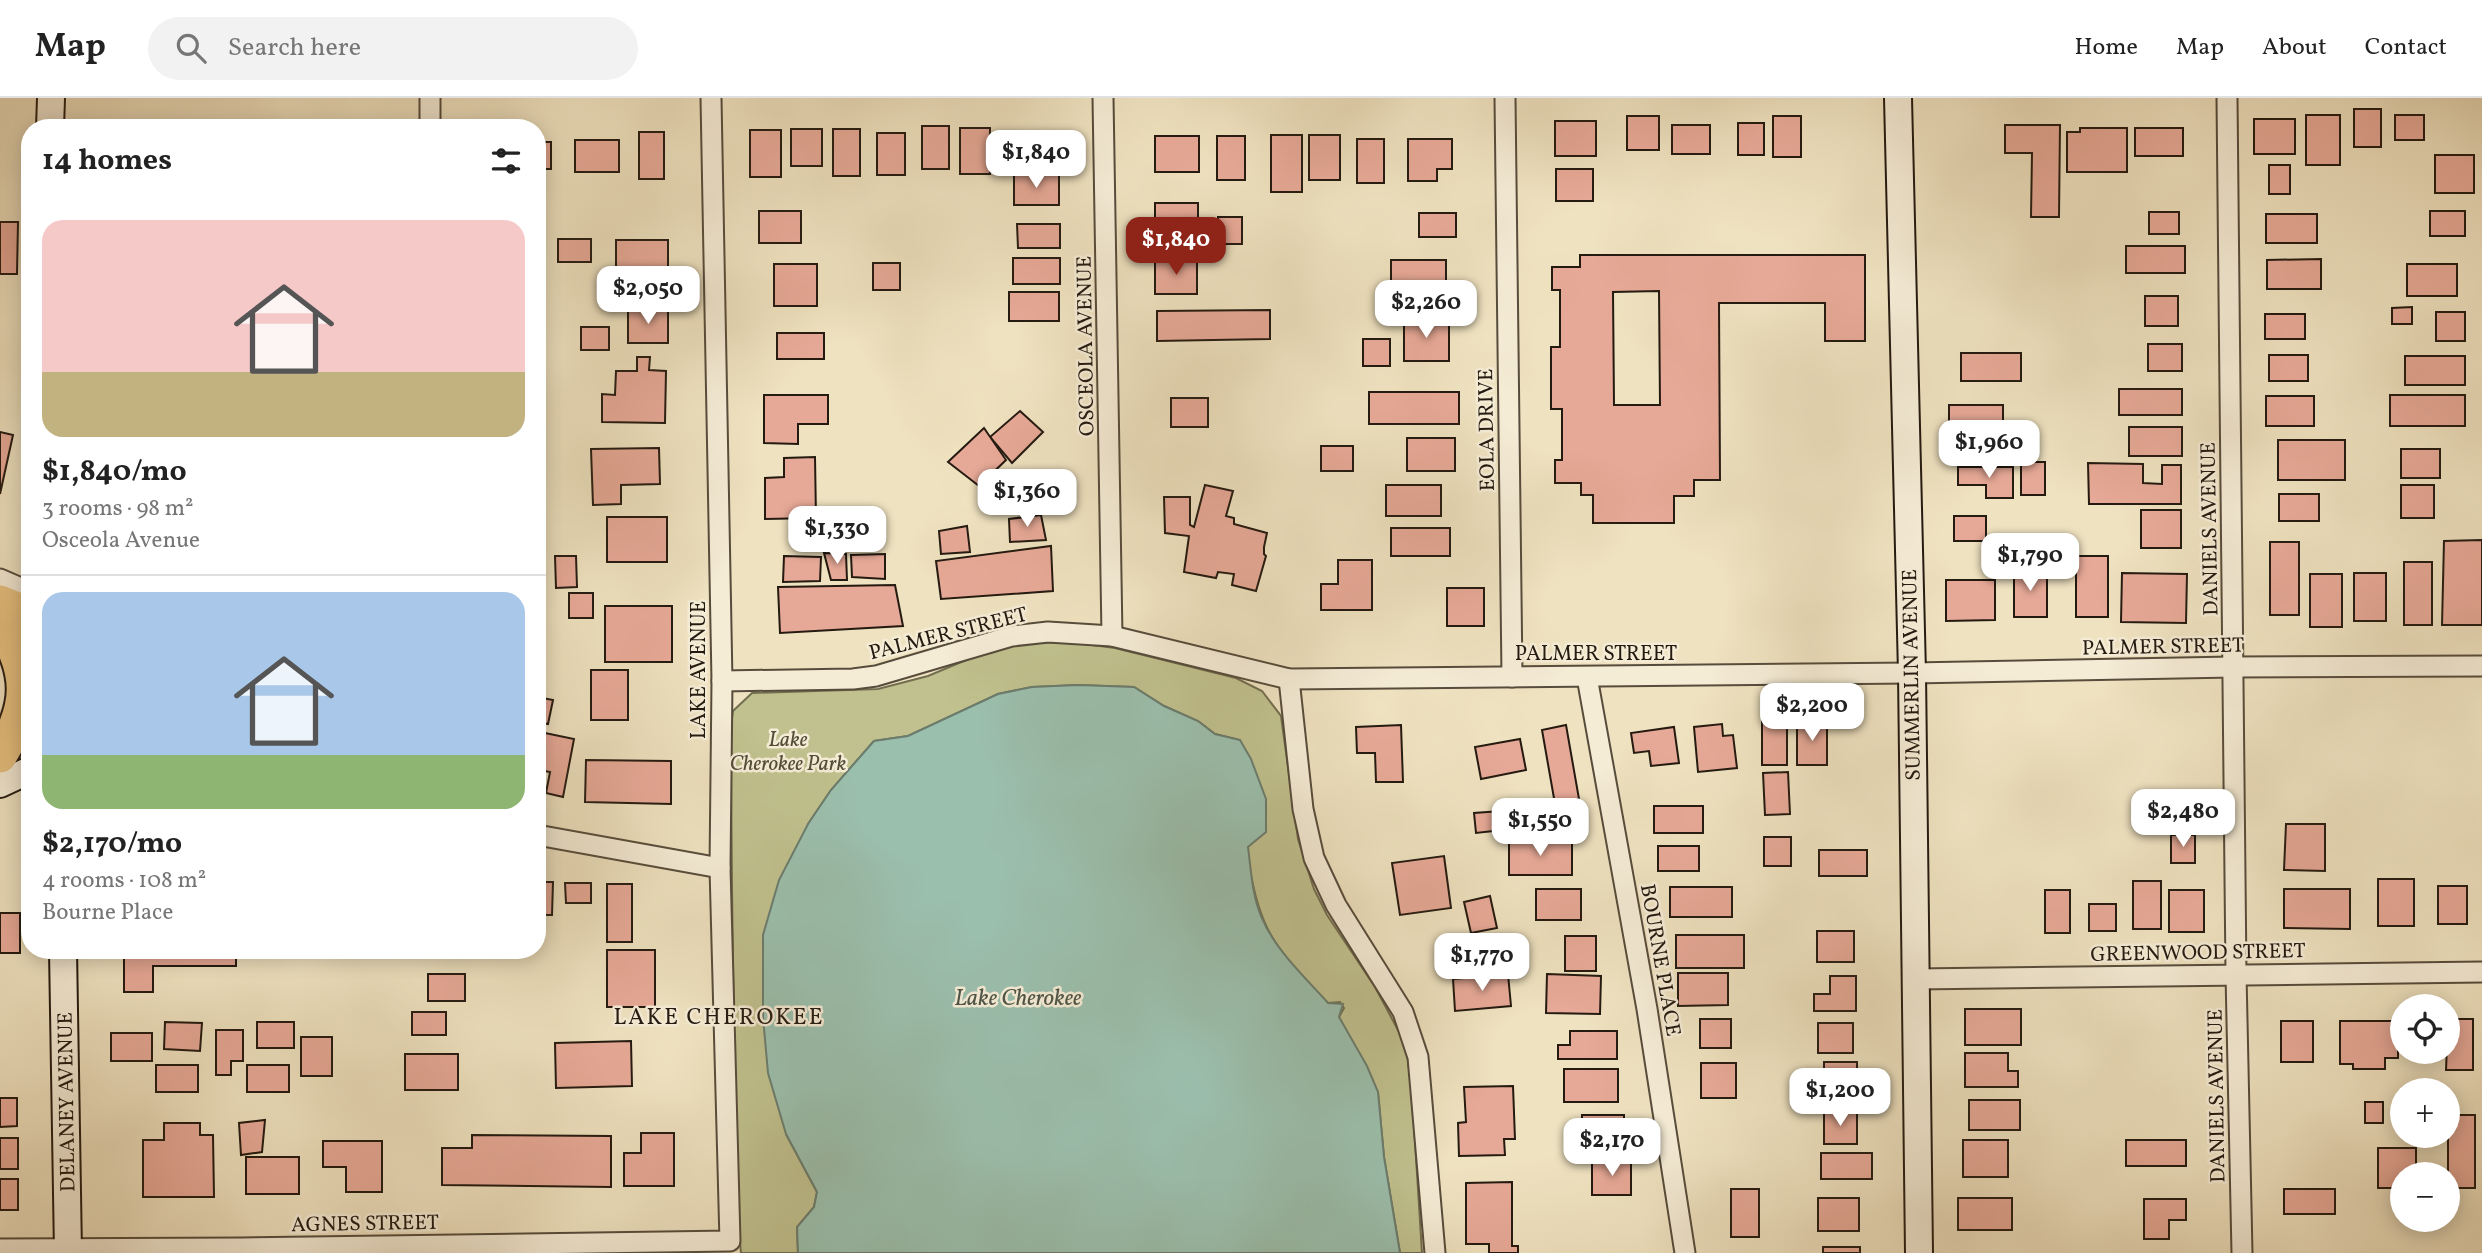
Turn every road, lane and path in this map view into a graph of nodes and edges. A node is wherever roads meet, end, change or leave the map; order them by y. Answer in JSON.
{"nodes":[{"id":1,"x":51,"y":98,"type":"edge"},
{"id":2,"x":430,"y":98,"type":"edge"},
{"id":3,"x":711,"y":98,"type":"edge"},
{"id":4,"x":1103,"y":98,"type":"edge"},
{"id":5,"x":1505,"y":98,"type":"edge"},
{"id":6,"x":1898,"y":98,"type":"edge"},
{"id":7,"x":2227,"y":98,"type":"edge"},
{"id":8,"x":50,"y":119,"type":"edge"},
{"id":9,"x":430,"y":119,"type":"edge"},
{"id":10,"x":0,"y":579,"type":"edge"},
{"id":11,"x":21,"y":588,"type":"edge"},
{"id":12,"x":0,"y":602,"type":"edge"},
{"id":13,"x":21,"y":610,"type":"edge"},
{"id":14,"x":0,"y":622,"type":"edge"},
{"id":15,"x":1112,"y":636,"type":"junction"},
{"id":16,"x":2482,"y":666,"type":"edge"},
{"id":17,"x":2233,"y":667,"type":"junction"},
{"id":18,"x":21,"y":668,"type":"edge"},
{"id":19,"x":1912,"y":673,"type":"junction"},
{"id":20,"x":1512,"y":677,"type":"junction"},
{"id":21,"x":1587,"y":677,"type":"junction"},
{"id":22,"x":1289,"y":679,"type":"junction"},
{"id":23,"x":722,"y":681,"type":"junction"},
{"id":24,"x":21,"y":710,"type":"edge"},
{"id":25,"x":0,"y":756,"type":"edge"},
{"id":26,"x":21,"y":774,"type":"edge"},
{"id":27,"x":0,"y":784,"type":"edge"},
{"id":28,"x":546,"y":837,"type":"edge"},
{"id":29,"x":720,"y":868,"type":"junction"},
{"id":30,"x":64,"y":959,"type":"edge"},
{"id":31,"x":2482,"y":972,"type":"edge"},
{"id":32,"x":2236,"y":974,"type":"junction"},
{"id":33,"x":1915,"y":979,"type":"junction"},
{"id":34,"x":730,"y":1241,"type":"joint"},
{"id":35,"x":612,"y":1247,"type":"edge"},
{"id":36,"x":0,"y":1249,"type":"edge"},
{"id":37,"x":68,"y":1250,"type":"edge"},
{"id":38,"x":1435,"y":1253,"type":"edge"},
{"id":39,"x":1685,"y":1253,"type":"edge"},
{"id":40,"x":1919,"y":1253,"type":"edge"},
{"id":41,"x":2242,"y":1253,"type":"edge"}],
"edges":[{"from":1,"to":8,"type":"street"},
{"from":2,"to":9,"type":"street"},
{"from":3,"to":23,"type":"street","name":"LAKE AVENUE"},
{"from":4,"to":15,"type":"street","name":"OSCEOLA AVENUE"},
{"from":5,"to":20,"type":"street","name":"EOLA DRIVE"},
{"from":6,"to":19,"type":"street","name":"SUMMERLIN AVENUE"},
{"from":7,"to":17,"type":"street","name":"DANIELS AVENUE"},
{"from":10,"to":11,"type":"street"},
{"from":12,"to":13,"type":"highway"},
{"from":14,"to":18,"type":"highway"},
{"from":15,"to":22,"type":"street","name":"PALMER STREET"},
{"from":15,"to":23,"type":"street","name":"PALMER STREET"},
{"from":16,"to":17,"type":"street","name":"PALMER STREET"},
{"from":17,"to":19,"type":"street","name":"PALMER STREET"},
{"from":17,"to":32,"type":"street","name":"DANIELS AVENUE"},
{"from":19,"to":21,"type":"street","name":"PALMER STREET"},
{"from":19,"to":33,"type":"street","name":"SUMMERLIN AVENUE"},
{"from":20,"to":21,"type":"street","name":"PALMER STREET"},
{"from":20,"to":22,"type":"street","name":"PALMER STREET"},
{"from":21,"to":39,"type":"street","name":"BOURNE PLACE"},
{"from":22,"to":38,"type":"street"},
{"from":23,"to":29,"type":"street","name":"LAKE AVENUE"},
{"from":24,"to":25,"type":"highway"},
{"from":26,"to":27,"type":"street"},
{"from":28,"to":29,"type":"street"},
{"from":29,"to":34,"type":"street","name":"LAKE AVENUE"},
{"from":30,"to":37,"type":"street","name":"DELANEY AVENUE"},
{"from":31,"to":32,"type":"street","name":"GREENWOOD STREET"},
{"from":32,"to":33,"type":"street","name":"GREENWOOD STREET"},
{"from":32,"to":41,"type":"street","name":"DANIELS AVENUE"},
{"from":33,"to":40,"type":"street","name":"SUMMERLIN AVENUE"},
{"from":34,"to":35,"type":"street","name":"AGNES STREET"},
{"from":35,"to":37,"type":"street","name":"AGNES STREET"},
{"from":36,"to":37,"type":"street","name":"AGNES STREET"}]}
